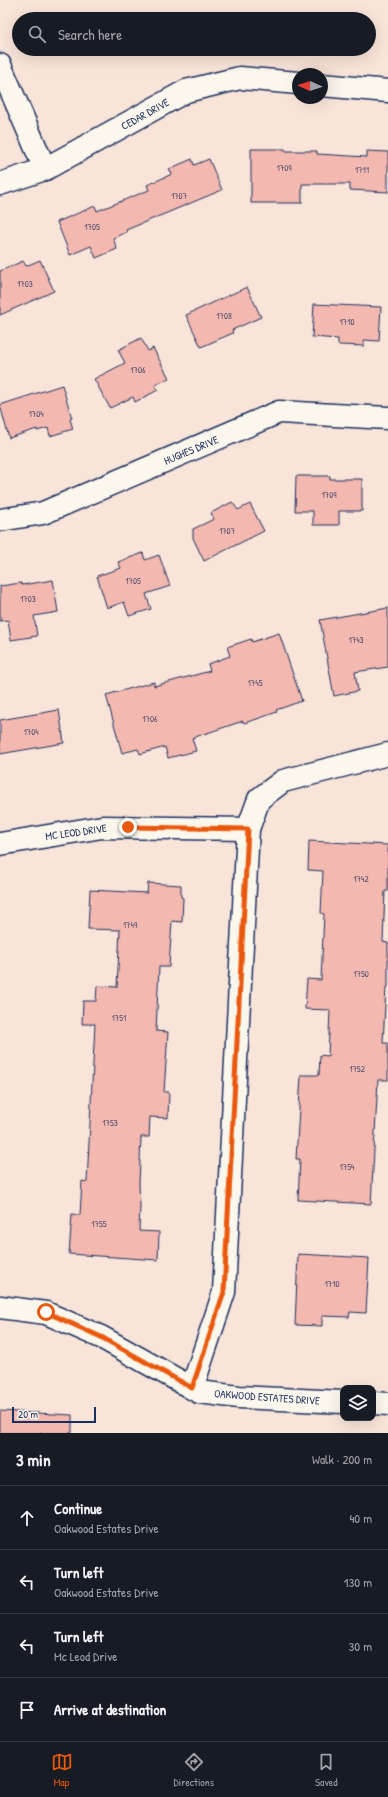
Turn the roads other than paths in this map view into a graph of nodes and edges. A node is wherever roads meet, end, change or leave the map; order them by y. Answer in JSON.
{"nodes":[{"id":1,"x":0,"y":65,"type":"edge"},
{"id":2,"x":292,"y":82,"type":"edge"},
{"id":3,"x":328,"y":85,"type":"edge"},
{"id":4,"x":388,"y":90,"type":"edge"},
{"id":5,"x":45,"y":169,"type":"junction"},
{"id":6,"x":0,"y":184,"type":"edge"},
{"id":7,"x":388,"y":418,"type":"edge"},
{"id":8,"x":0,"y":520,"type":"edge"},
{"id":9,"x":388,"y":754,"type":"edge"},
{"id":10,"x":248,"y":829,"type":"junction"},
{"id":11,"x":0,"y":844,"type":"edge"},
{"id":12,"x":0,"y":1307,"type":"edge"},
{"id":13,"x":192,"y":1388,"type":"junction"},
{"id":14,"x":340,"y":1402,"type":"edge"},
{"id":15,"x":376,"y":1403,"type":"edge"},
{"id":16,"x":388,"y":1404,"type":"edge"}],
"edges":[{"from":1,"to":5,"type":"street"},
{"from":2,"to":5,"type":"street","name":"CEDAR DRIVE"},
{"from":3,"to":4,"type":"street"},
{"from":5,"to":6,"type":"street","name":"CEDAR DRIVE"},
{"from":7,"to":8,"type":"street","name":"HUGHES DRIVE"},
{"from":9,"to":10,"type":"street"},
{"from":10,"to":11,"type":"street","name":"MC LEOD DRIVE"},
{"from":10,"to":13,"type":"street"},
{"from":12,"to":13,"type":"street","name":"OAKWOOD ESTATES DRIVE"},
{"from":13,"to":14,"type":"street","name":"OAKWOOD ESTATES DRIVE"},
{"from":15,"to":16,"type":"street"}]}
